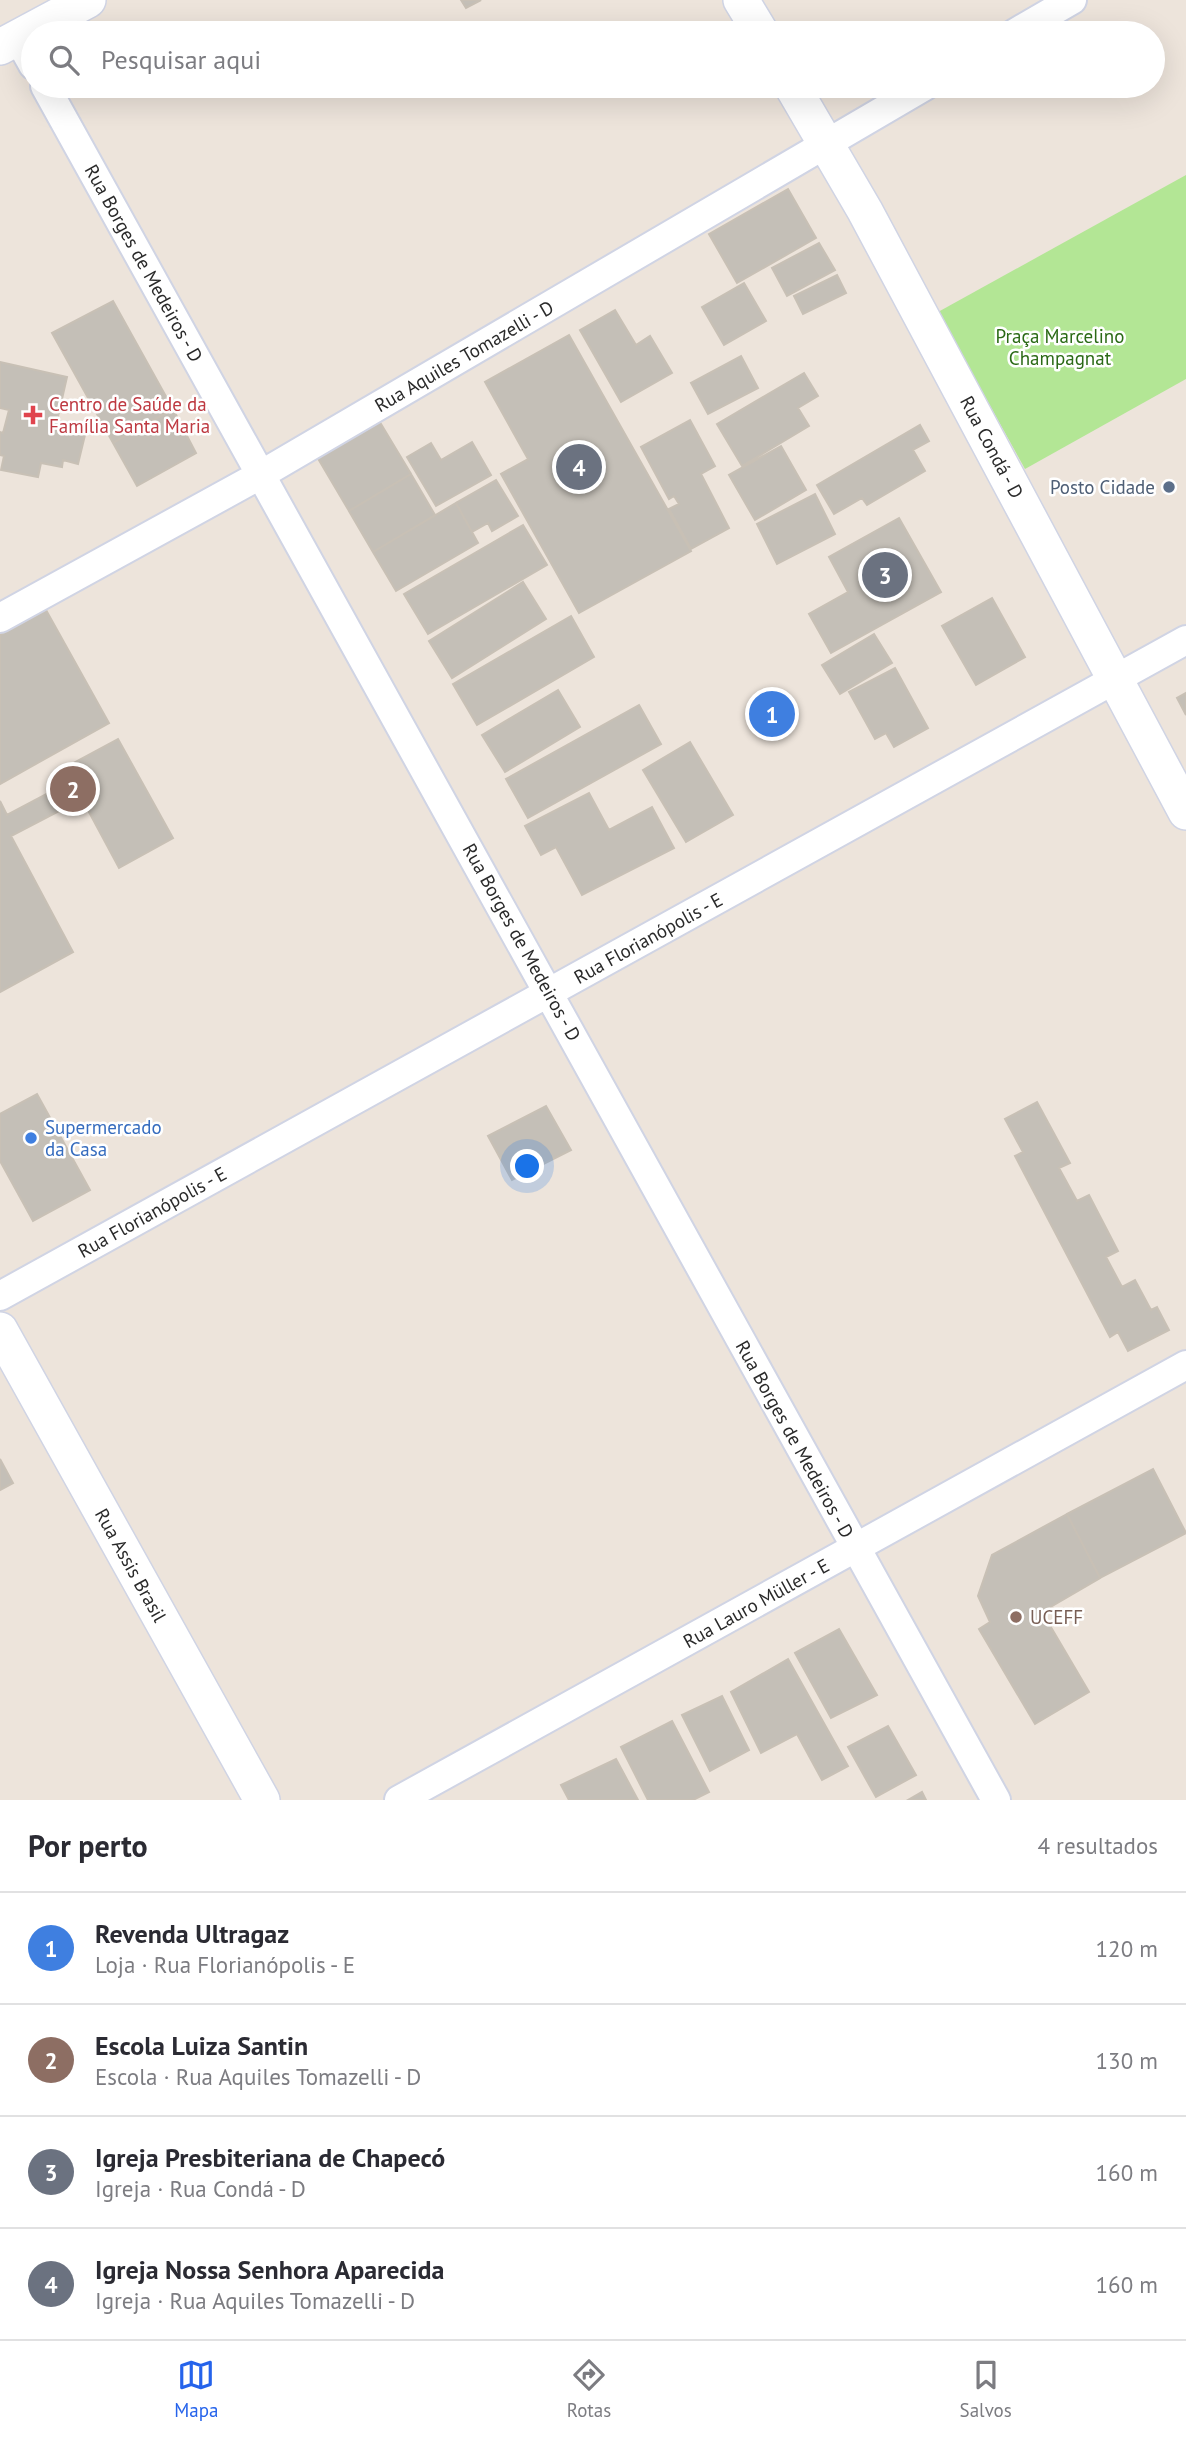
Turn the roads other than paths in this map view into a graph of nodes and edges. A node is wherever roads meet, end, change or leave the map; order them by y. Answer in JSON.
{"nodes":[{"id":1,"x":88,"y":0,"type":"edge"},
{"id":2,"x":741,"y":0,"type":"edge"},
{"id":3,"x":1072,"y":0,"type":"edge"},
{"id":4,"x":58,"y":21,"type":"edge"},
{"id":5,"x":754,"y":21,"type":"edge"},
{"id":6,"x":1036,"y":21,"type":"edge"},
{"id":7,"x":52,"y":98,"type":"edge"},
{"id":8,"x":800,"y":98,"type":"edge"},
{"id":9,"x":904,"y":98,"type":"edge"},
{"id":10,"x":827,"y":143,"type":"junction"},
{"id":11,"x":262,"y":474,"type":"junction"},
{"id":12,"x":0,"y":618,"type":"edge"},
{"id":13,"x":1186,"y":640,"type":"edge"},
{"id":14,"x":1116,"y":679,"type":"junction"},
{"id":15,"x":1186,"y":812,"type":"edge"},
{"id":16,"x":550,"y":992,"type":"junction"},
{"id":17,"x":0,"y":1296,"type":"edge"},
{"id":18,"x":0,"y":1330,"type":"edge"},
{"id":19,"x":1186,"y":1365,"type":"edge"},
{"id":20,"x":855,"y":1548,"type":"junction"},
{"id":21,"x":262,"y":1800,"type":"edge"},
{"id":22,"x":399,"y":1800,"type":"edge"},
{"id":23,"x":996,"y":1800,"type":"edge"}],
"edges":[{"from":1,"to":4,"type":"street"},
{"from":2,"to":5,"type":"street"},
{"from":3,"to":6,"type":"street"},
{"from":7,"to":11,"type":"street","name":"Rua Borges de Medeiros - D"},
{"from":8,"to":10,"type":"street","name":"Rua Condá - D"},
{"from":9,"to":10,"type":"street","name":"Rua Aquiles Tomazelli - D"},
{"from":10,"to":11,"type":"street","name":"Rua Aquiles Tomazelli - D"},
{"from":10,"to":14,"type":"street","name":"Rua Condá - D"},
{"from":11,"to":12,"type":"street","name":"Rua Aquiles Tomazelli - D"},
{"from":11,"to":16,"type":"street","name":"Rua Borges de Medeiros - D"},
{"from":13,"to":14,"type":"street","name":"Rua Florianópolis - E"},
{"from":14,"to":15,"type":"street","name":"Rua Condá - D"},
{"from":14,"to":16,"type":"street","name":"Rua Florianópolis - E"},
{"from":16,"to":17,"type":"street","name":"Rua Florianópolis - E"},
{"from":16,"to":20,"type":"street","name":"Rua Borges de Medeiros - D"},
{"from":18,"to":21,"type":"street","name":"Rua Assis Brasil"},
{"from":19,"to":20,"type":"street","name":"Rua Lauro Müller - E"},
{"from":20,"to":22,"type":"street","name":"Rua Lauro Müller - E"},
{"from":20,"to":23,"type":"street","name":"Rua Borges de Medeiros - D"}]}
